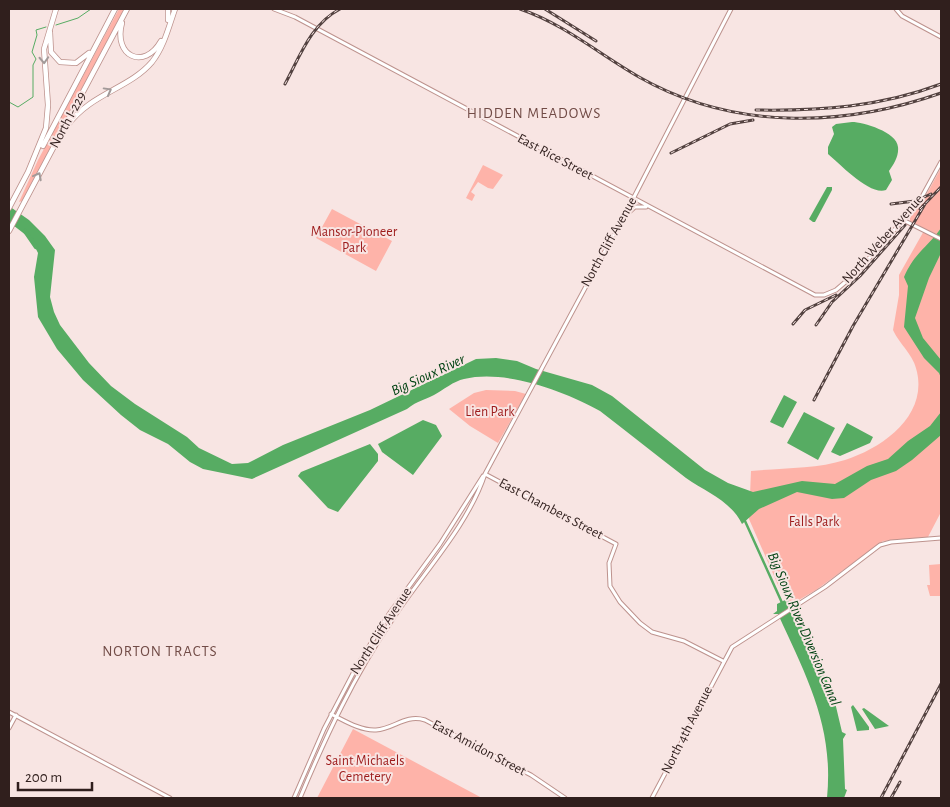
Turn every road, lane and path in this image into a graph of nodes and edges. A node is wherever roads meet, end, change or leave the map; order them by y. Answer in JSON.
{"nodes":[{"id":1,"x":57,"y":9,"type":"edge"},
{"id":2,"x":168,"y":9,"type":"edge"},
{"id":3,"x":174,"y":9,"type":"edge"},
{"id":4,"x":274,"y":9,"type":"edge"},
{"id":5,"x":731,"y":9,"type":"edge"},
{"id":6,"x":896,"y":9,"type":"edge"},
{"id":7,"x":114,"y":11,"type":"edge"},
{"id":8,"x":125,"y":12,"type":"edge"},
{"id":9,"x":168,"y":20,"type":"junction"},
{"id":10,"x":103,"y":32,"type":"junction"},
{"id":11,"x":941,"y":37,"type":"edge"},
{"id":12,"x":52,"y":151,"type":"junction"},
{"id":13,"x":941,"y":162,"type":"edge"},
{"id":14,"x":28,"y":172,"type":"junction"},
{"id":15,"x":633,"y":198,"type":"junction"},
{"id":16,"x":9,"y":208,"type":"edge"},
{"id":17,"x":653,"y":209,"type":"junction"},
{"id":18,"x":622,"y":219,"type":"junction"},
{"id":19,"x":903,"y":220,"type":"junction"},
{"id":20,"x":9,"y":231,"type":"edge"},
{"id":21,"x":941,"y":239,"type":"edge"},
{"id":22,"x":810,"y":293,"type":"joint"},
{"id":23,"x":485,"y":474,"type":"junction"},
{"id":24,"x":941,"y":538,"type":"edge"},
{"id":25,"x":723,"y":661,"type":"junction"},
{"id":26,"x":9,"y":712,"type":"edge"},
{"id":27,"x":332,"y":714,"type":"junction"},
{"id":28,"x":16,"y":715,"type":"junction"},
{"id":29,"x":336,"y":717,"type":"junction"},
{"id":30,"x":9,"y":728,"type":"edge"},
{"id":31,"x":170,"y":798,"type":"edge"},
{"id":32,"x":294,"y":798,"type":"edge"},
{"id":33,"x":300,"y":798,"type":"edge"},
{"id":34,"x":565,"y":798,"type":"edge"},
{"id":35,"x":652,"y":798,"type":"edge"}],
"edges":[{"from":1,"to":10,"type":"highway"},
{"from":1,"to":14,"type":"highway","one_way":true},
{"from":2,"to":9,"type":"highway"},
{"from":3,"to":9,"type":"highway"},
{"from":12,"to":3,"type":"highway","one_way":true},
{"from":4,"to":15,"type":"main road","name":"East Rice Street"},
{"from":5,"to":15,"type":"main road","name":"North Cliff Avenue"},
{"from":6,"to":11,"type":"main road"},
{"from":7,"to":10,"type":"highway"},
{"from":8,"to":9,"type":"highway"},
{"from":8,"to":12,"type":"highway","name":"North I-229"},
{"from":10,"to":14,"type":"highway","name":"North I-229"},
{"from":20,"to":12,"type":"highway","name":"North I-229","one_way":true},
{"from":13,"to":19,"type":"main road","name":"North Weber Avenue"},
{"from":14,"to":16,"type":"highway"},
{"from":15,"to":17,"type":"main road","name":"East Rice Street"},
{"from":15,"to":18,"type":"main road","name":"North Cliff Avenue"},
{"from":17,"to":18,"type":"main road"},
{"from":17,"to":22,"type":"main road","name":"East Rice Street"},
{"from":18,"to":23,"type":"main road","name":"North Cliff Avenue"},
{"from":19,"to":21,"type":"main road"},
{"from":19,"to":22,"type":"main road","name":"North Weber Avenue"},
{"from":23,"to":25,"type":"main road","name":"East Chambers Street"},
{"from":23,"to":27,"type":"main road","name":"North Cliff Avenue"},
{"from":23,"to":29,"type":"main road","name":"North Cliff Avenue"},
{"from":24,"to":25,"type":"main road","name":"North 4th Avenue"},
{"from":25,"to":35,"type":"main road","name":"North 4th Avenue"},
{"from":26,"to":28,"type":"main road"},
{"from":27,"to":29,"type":"main road","name":"East Amidon Street"},
{"from":27,"to":32,"type":"main road","name":"North Cliff Avenue"},
{"from":28,"to":30,"type":"main road"},
{"from":28,"to":31,"type":"main road"},
{"from":29,"to":33,"type":"main road","name":"North Cliff Avenue"},
{"from":29,"to":34,"type":"main road","name":"East Amidon Street"}]}
